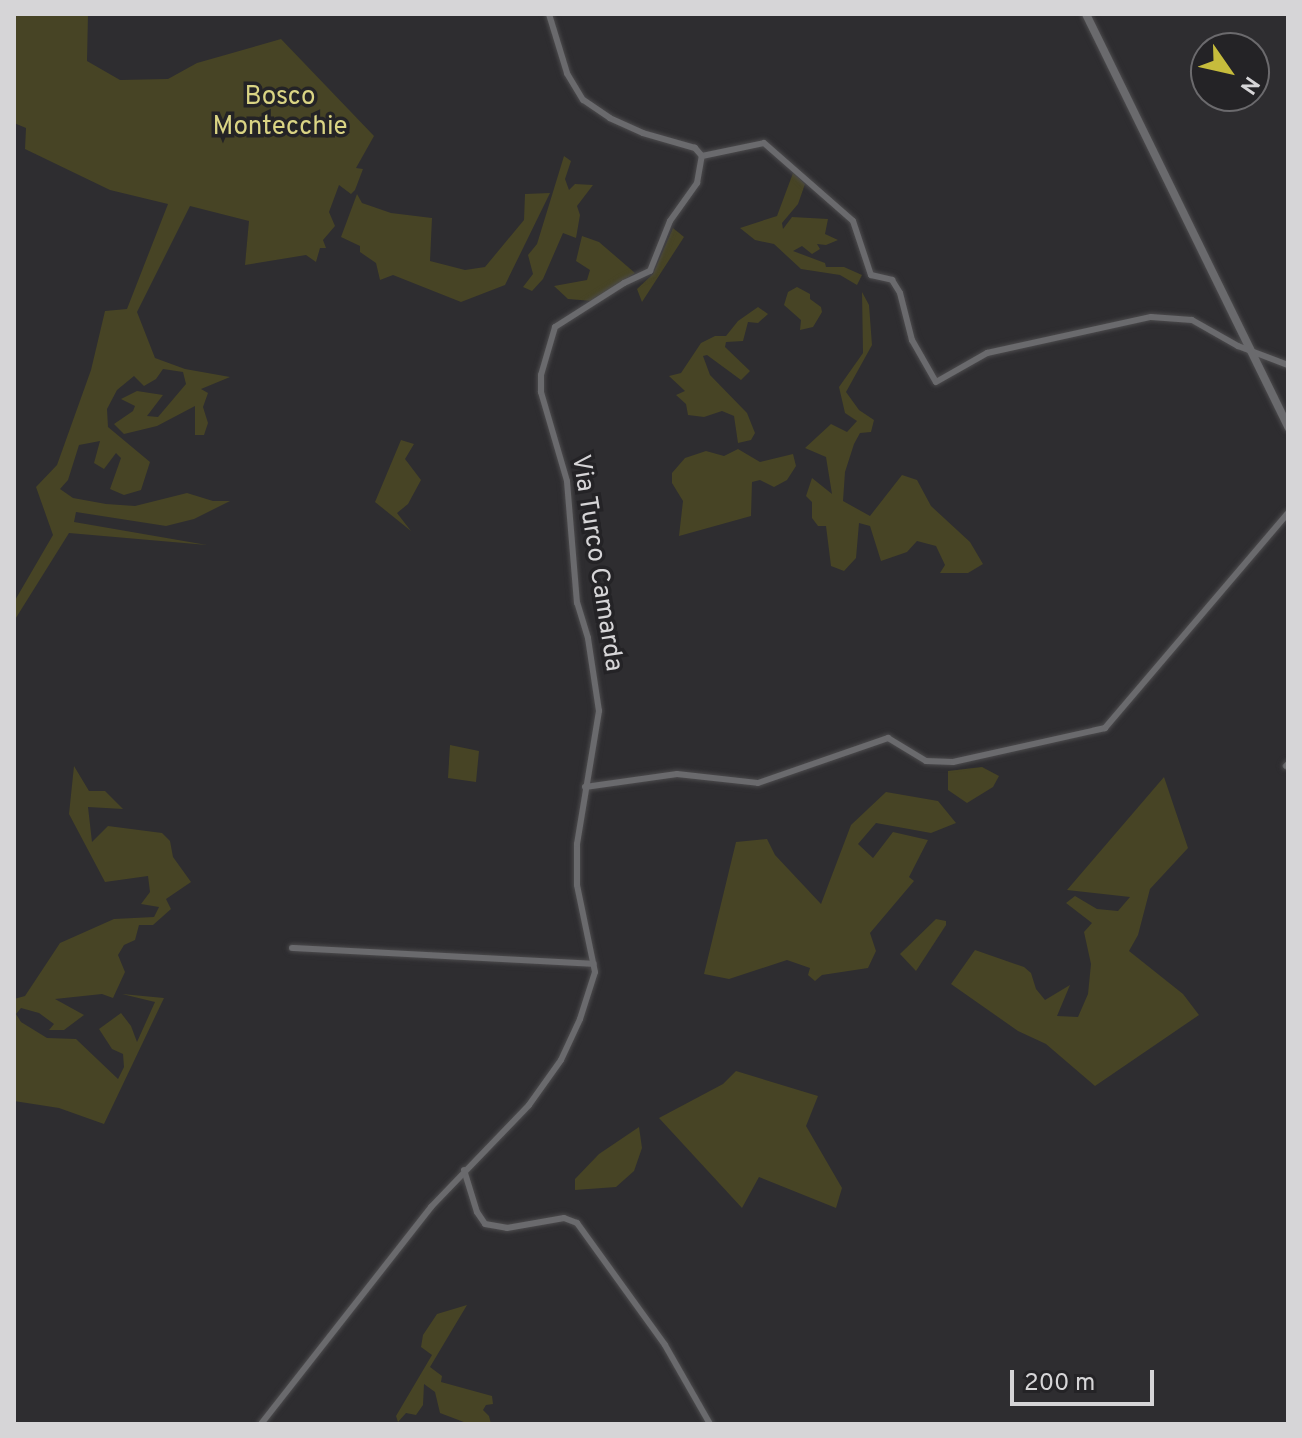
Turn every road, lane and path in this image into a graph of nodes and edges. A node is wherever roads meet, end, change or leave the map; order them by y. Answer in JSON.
{"nodes":[{"id":1,"x":549,"y":14,"type":"edge"},
{"id":2,"x":1086,"y":14,"type":"edge"},
{"id":3,"x":702,"y":156,"type":"junction"},
{"id":4,"x":1251,"y":350,"type":"junction"},
{"id":5,"x":1288,"y":365,"type":"edge"},
{"id":6,"x":1288,"y":427,"type":"edge"},
{"id":7,"x":1288,"y":513,"type":"edge"},
{"id":8,"x":585,"y":787,"type":"junction"},
{"id":9,"x":292,"y":948,"type":"dead end"},
{"id":10,"x":594,"y":964,"type":"junction"},
{"id":11,"x":464,"y":1170,"type":"junction"},
{"id":12,"x":261,"y":1424,"type":"edge"},
{"id":13,"x":710,"y":1424,"type":"edge"}],
"edges":[{"from":1,"to":3,"type":"street"},
{"from":2,"to":4,"type":"main road"},
{"from":3,"to":4,"type":"street"},
{"from":3,"to":8,"type":"street","name":"Via Turco Camarda"},
{"from":4,"to":5,"type":"street"},
{"from":4,"to":6,"type":"main road"},
{"from":7,"to":8,"type":"street"},
{"from":8,"to":10,"type":"street","name":"Via Turco Camarda"},
{"from":9,"to":10,"type":"street"},
{"from":10,"to":11,"type":"street","name":"Via Turco Camarda"},
{"from":11,"to":12,"type":"street","name":"Via Turco Camarda"},
{"from":11,"to":13,"type":"street"}]}
